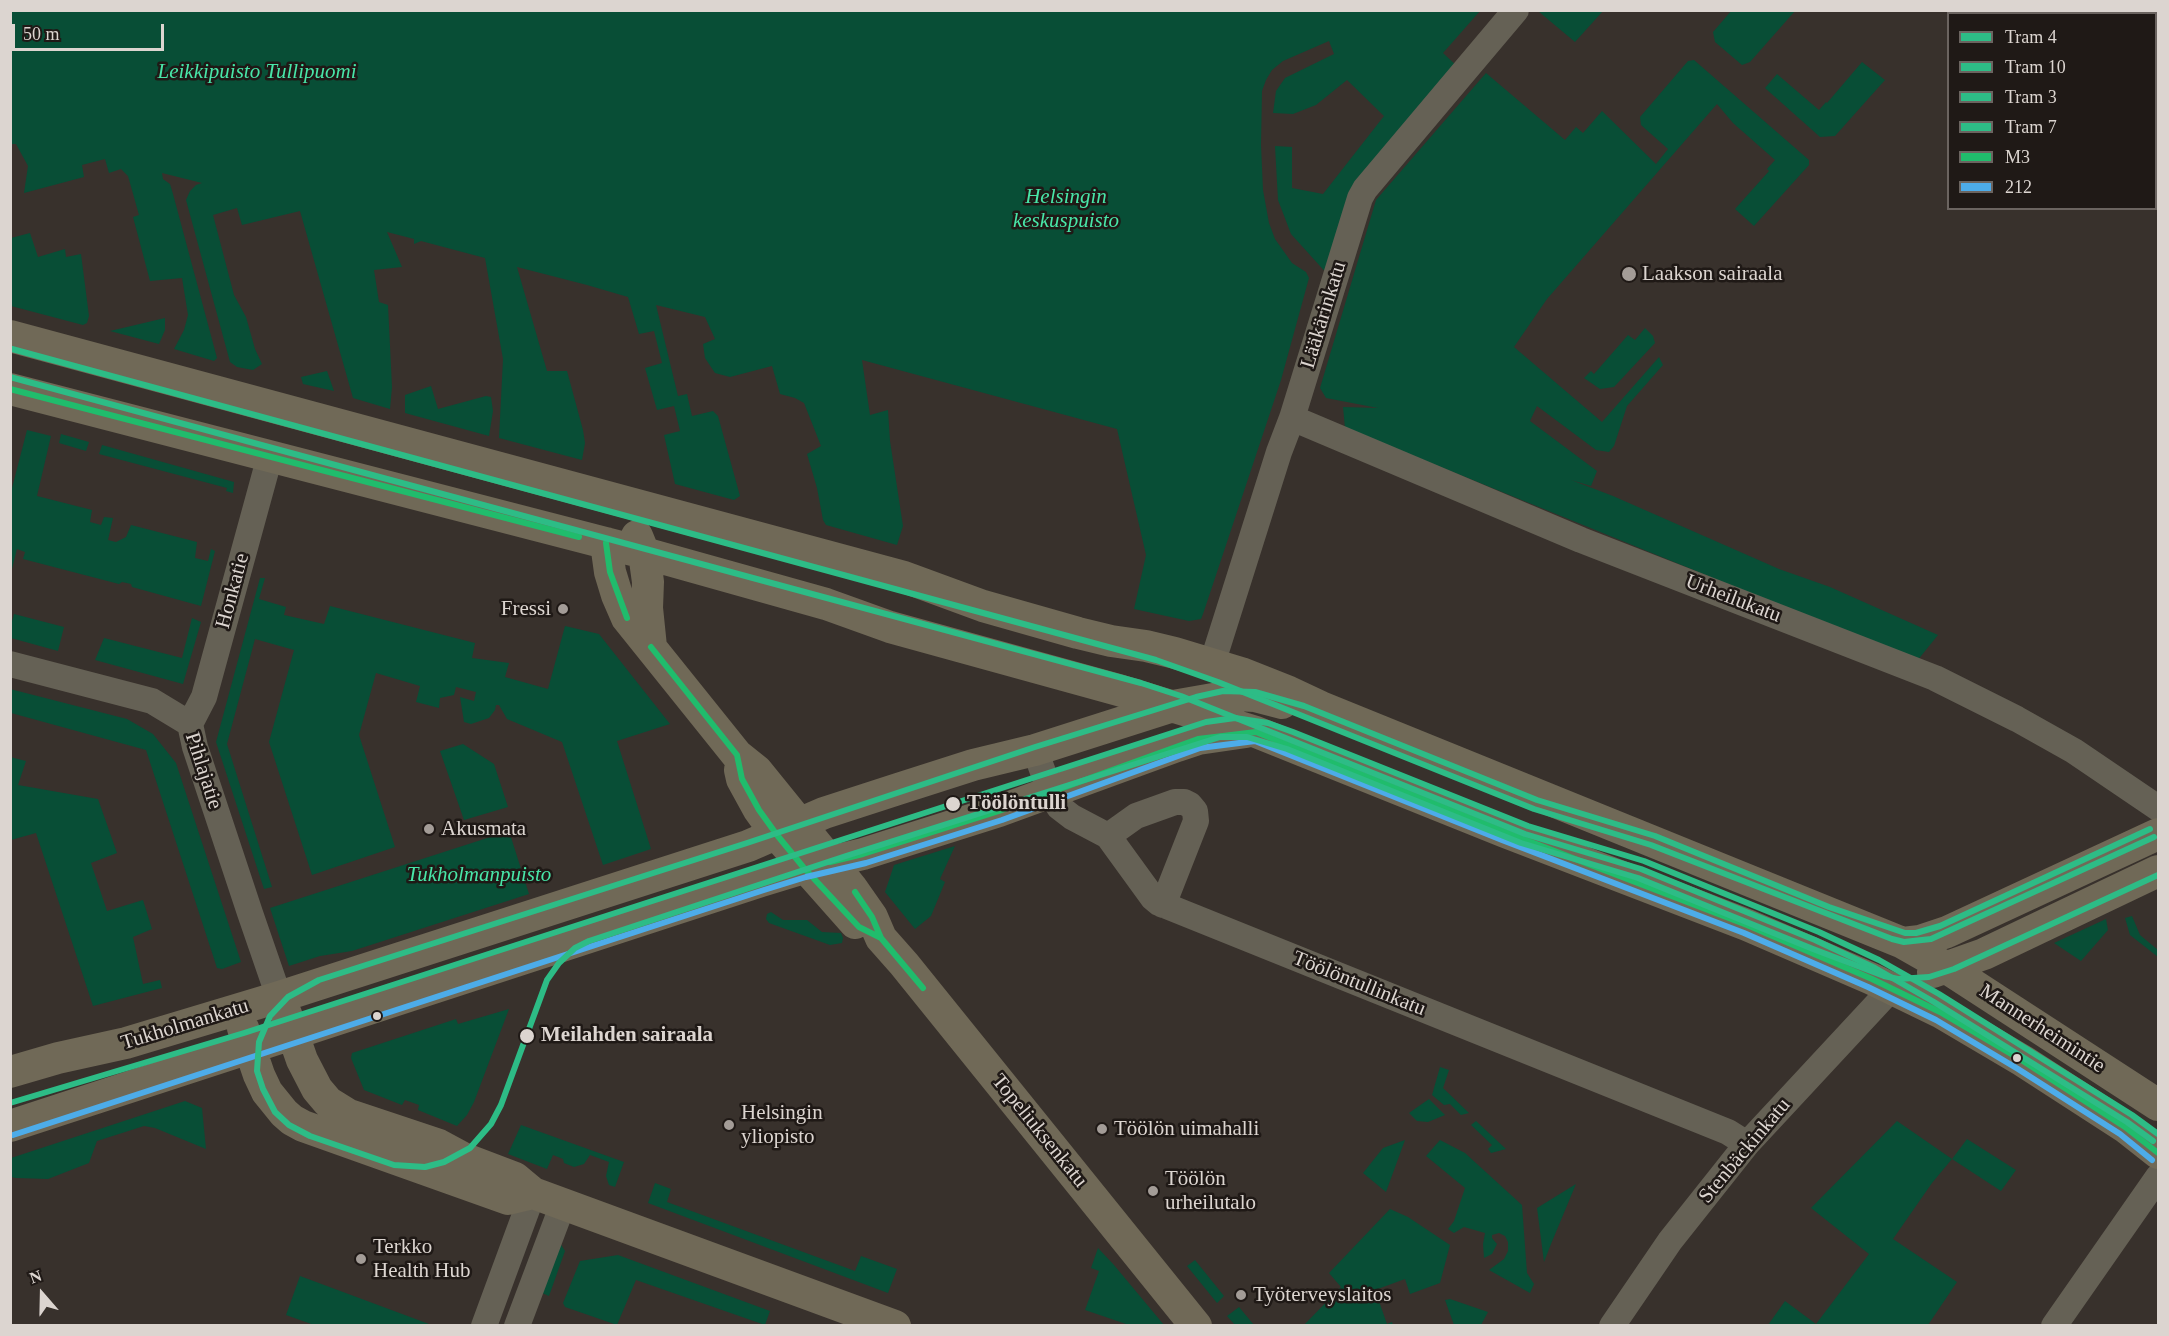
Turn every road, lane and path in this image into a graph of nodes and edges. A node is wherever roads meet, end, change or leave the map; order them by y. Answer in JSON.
{"nodes":[{"id":1,"x":1516,"y":10,"type":"edge"},
{"id":2,"x":10,"y":336,"type":"edge"},
{"id":3,"x":10,"y":389,"type":"edge"},
{"id":4,"x":1289,"y":428,"type":"junction"},
{"id":5,"x":270,"y":456,"type":"junction"},
{"id":6,"x":615,"y":501,"type":"junction"},
{"id":7,"x":606,"y":543,"type":"junction"},
{"id":8,"x":644,"y":553,"type":"junction"},
{"id":9,"x":651,"y":646,"type":"junction"},
{"id":10,"x":10,"y":664,"type":"edge"},
{"id":11,"x":1212,"y":664,"type":"junction"},
{"id":12,"x":1173,"y":706,"type":"junction"},
{"id":13,"x":1321,"y":707,"type":"junction"},
{"id":14,"x":190,"y":724,"type":"junction"},
{"id":15,"x":1256,"y":732,"type":"junction"},
{"id":16,"x":1035,"y":750,"type":"junction"},
{"id":17,"x":1050,"y":794,"type":"junction"},
{"id":18,"x":2158,"y":808,"type":"edge"},
{"id":19,"x":789,"y":830,"type":"junction"},
{"id":20,"x":2158,"y":834,"type":"edge"},
{"id":21,"x":1108,"y":836,"type":"junction"},
{"id":22,"x":817,"y":865,"type":"junction"},
{"id":23,"x":2158,"y":871,"type":"edge"},
{"id":24,"x":1163,"y":905,"type":"junction"},
{"id":25,"x":1903,"y":943,"type":"junction"},
{"id":26,"x":1947,"y":968,"type":"junction"},
{"id":27,"x":1882,"y":984,"type":"junction"},
{"id":28,"x":279,"y":997,"type":"junction"},
{"id":29,"x":237,"y":1009,"type":"junction"},
{"id":30,"x":293,"y":1034,"type":"junction"},
{"id":31,"x":250,"y":1048,"type":"junction"},
{"id":32,"x":10,"y":1072,"type":"edge"},
{"id":33,"x":2158,"y":1105,"type":"edge"},
{"id":34,"x":10,"y":1126,"type":"edge"},
{"id":35,"x":1747,"y":1144,"type":"junction"},
{"id":36,"x":2158,"y":1153,"type":"edge"},
{"id":37,"x":2158,"y":1178,"type":"edge"},
{"id":38,"x":533,"y":1193,"type":"junction"},
{"id":39,"x":563,"y":1204,"type":"junction"},
{"id":40,"x":484,"y":1326,"type":"edge"},
{"id":41,"x":517,"y":1326,"type":"edge"},
{"id":42,"x":895,"y":1326,"type":"edge"},
{"id":43,"x":1196,"y":1326,"type":"edge"},
{"id":44,"x":1612,"y":1326,"type":"edge"},
{"id":45,"x":2054,"y":1326,"type":"edge"}],
"edges":[{"from":1,"to":4,"type":"street","name":"Lääkärinkatu"},
{"from":2,"to":6,"type":"main road","name":"Mannerheimintie"},
{"from":3,"to":5,"type":"main road","name":"Mannerheimintie"},
{"from":4,"to":11,"type":"street","name":"Lääkärinkatu"},
{"from":4,"to":18,"type":"street","name":"Urheilukatu"},
{"from":5,"to":7,"type":"main road","name":"Mannerheimintie"},
{"from":5,"to":14,"type":"street","name":"Honkatie"},
{"from":6,"to":8,"type":"main road"},
{"from":6,"to":11,"type":"main road","name":"Mannerheimintie"},
{"from":7,"to":8,"type":"main road","name":"Mannerheimintie"},
{"from":7,"to":9,"type":"main road","name":"Topeliuksenkatu"},
{"from":8,"to":9,"type":"main road"},
{"from":8,"to":12,"type":"main road","name":"Mannerheimintie"},
{"from":9,"to":19,"type":"main road","name":"Topeliuksenkatu"},
{"from":10,"to":14,"type":"street","name":"Pihlajatie"},
{"from":11,"to":13,"type":"main road","name":"Mannerheimintie"},
{"from":12,"to":13,"type":"main road","name":"Tukholmankatu"},
{"from":12,"to":15,"type":"main road","name":"Mannerheimintie"},
{"from":12,"to":16,"type":"main road","name":"Tukholmankatu"},
{"from":13,"to":25,"type":"main road","name":"Mannerheimintie"},
{"from":14,"to":28,"type":"street","name":"Pihlajatie"},
{"from":15,"to":17,"type":"main road","name":"Tukholmankatu"},
{"from":15,"to":27,"type":"main road","name":"Mannerheimintie"},
{"from":16,"to":17,"type":"street","name":"Töölöntullinkatu"},
{"from":16,"to":19,"type":"main road","name":"Tukholmankatu"},
{"from":17,"to":21,"type":"street","name":"Töölöntullinkatu"},
{"from":17,"to":22,"type":"main road","name":"Tukholmankatu"},
{"from":19,"to":22,"type":"main road","name":"Topeliuksenkatu"},
{"from":19,"to":28,"type":"main road","name":"Tukholmankatu"},
{"from":20,"to":25,"type":"main road"},
{"from":21,"to":24,"type":"street","name":"Töölöntullinkatu"},
{"from":21,"to":24,"type":"street"},
{"from":22,"to":30,"type":"main road","name":"Tukholmankatu"},
{"from":22,"to":43,"type":"main road","name":"Topeliuksenkatu"},
{"from":23,"to":26,"type":"main road"},
{"from":24,"to":35,"type":"street","name":"Töölöntullinkatu"},
{"from":25,"to":26,"type":"main road","name":"Mannerheimintie"},
{"from":26,"to":27,"type":"main road"},
{"from":26,"to":33,"type":"main road","name":"Mannerheimintie"},
{"from":27,"to":35,"type":"street","name":"Stenbäckinkatu"},
{"from":27,"to":36,"type":"main road","name":"Mannerheimintie"},
{"from":28,"to":29,"type":"main road","name":"Tukholmankatu"},
{"from":28,"to":30,"type":"main road"},
{"from":29,"to":31,"type":"main road"},
{"from":29,"to":32,"type":"main road","name":"Tukholmankatu"},
{"from":30,"to":31,"type":"main road","name":"Tukholmankatu"},
{"from":30,"to":38,"type":"main road"},
{"from":31,"to":34,"type":"main road","name":"Tukholmankatu"},
{"from":31,"to":38,"type":"main road"},
{"from":35,"to":44,"type":"street","name":"Stenbäckinkatu"},
{"from":37,"to":45,"type":"street"},
{"from":38,"to":39,"type":"main road"},
{"from":38,"to":40,"type":"street"},
{"from":39,"to":41,"type":"street"},
{"from":39,"to":42,"type":"main road"}]}
